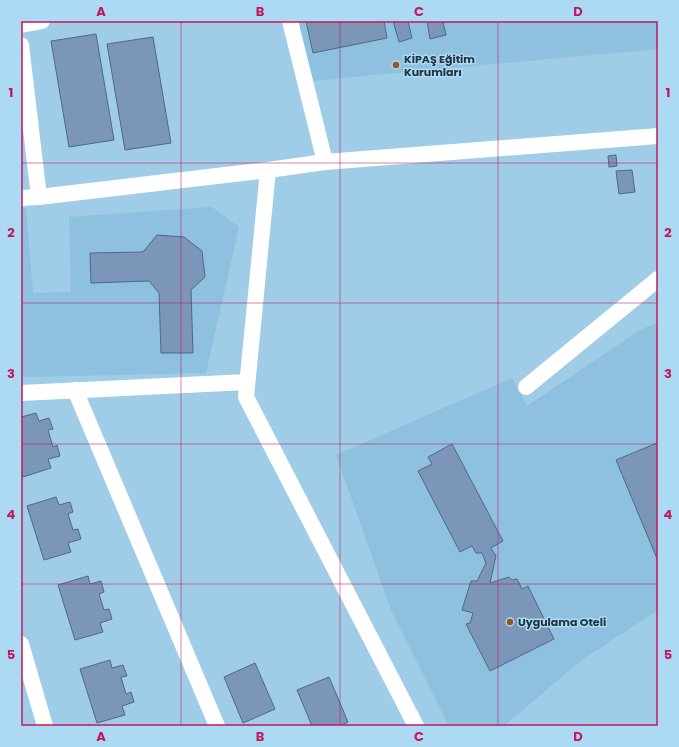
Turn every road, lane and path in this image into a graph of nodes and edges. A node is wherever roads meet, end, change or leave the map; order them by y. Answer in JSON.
{"nodes":[{"id":1,"x":42,"y":21,"type":"edge"},
{"id":2,"x":290,"y":21,"type":"edge"},
{"id":3,"x":21,"y":25,"type":"edge"},
{"id":4,"x":21,"y":45,"type":"edge"},
{"id":5,"x":658,"y":136,"type":"edge"},
{"id":6,"x":325,"y":162,"type":"junction"},
{"id":7,"x":268,"y":170,"type":"junction"},
{"id":8,"x":39,"y":197,"type":"junction"},
{"id":9,"x":21,"y":198,"type":"edge"},
{"id":10,"x":658,"y":279,"type":"edge"},
{"id":11,"x":247,"y":382,"type":"junction"},
{"id":12,"x":526,"y":387,"type":"dead end"},
{"id":13,"x":75,"y":390,"type":"junction"},
{"id":14,"x":21,"y":393,"type":"edge"},
{"id":15,"x":21,"y":644,"type":"edge"},
{"id":16,"x":24,"y":668,"type":"edge"},
{"id":17,"x":45,"y":726,"type":"edge"},
{"id":18,"x":217,"y":726,"type":"edge"},
{"id":19,"x":415,"y":726,"type":"edge"}],
"edges":[{"from":1,"to":3,"type":"street"},
{"from":2,"to":6,"type":"street"},
{"from":4,"to":8,"type":"street"},
{"from":5,"to":6,"type":"street"},
{"from":6,"to":7,"type":"street"},
{"from":7,"to":8,"type":"street"},
{"from":7,"to":11,"type":"street"},
{"from":8,"to":9,"type":"street"},
{"from":10,"to":12,"type":"street"},
{"from":11,"to":13,"type":"street"},
{"from":11,"to":19,"type":"street"},
{"from":13,"to":14,"type":"street"},
{"from":13,"to":18,"type":"street"},
{"from":15,"to":16,"type":"street"},
{"from":16,"to":17,"type":"street"}]}
